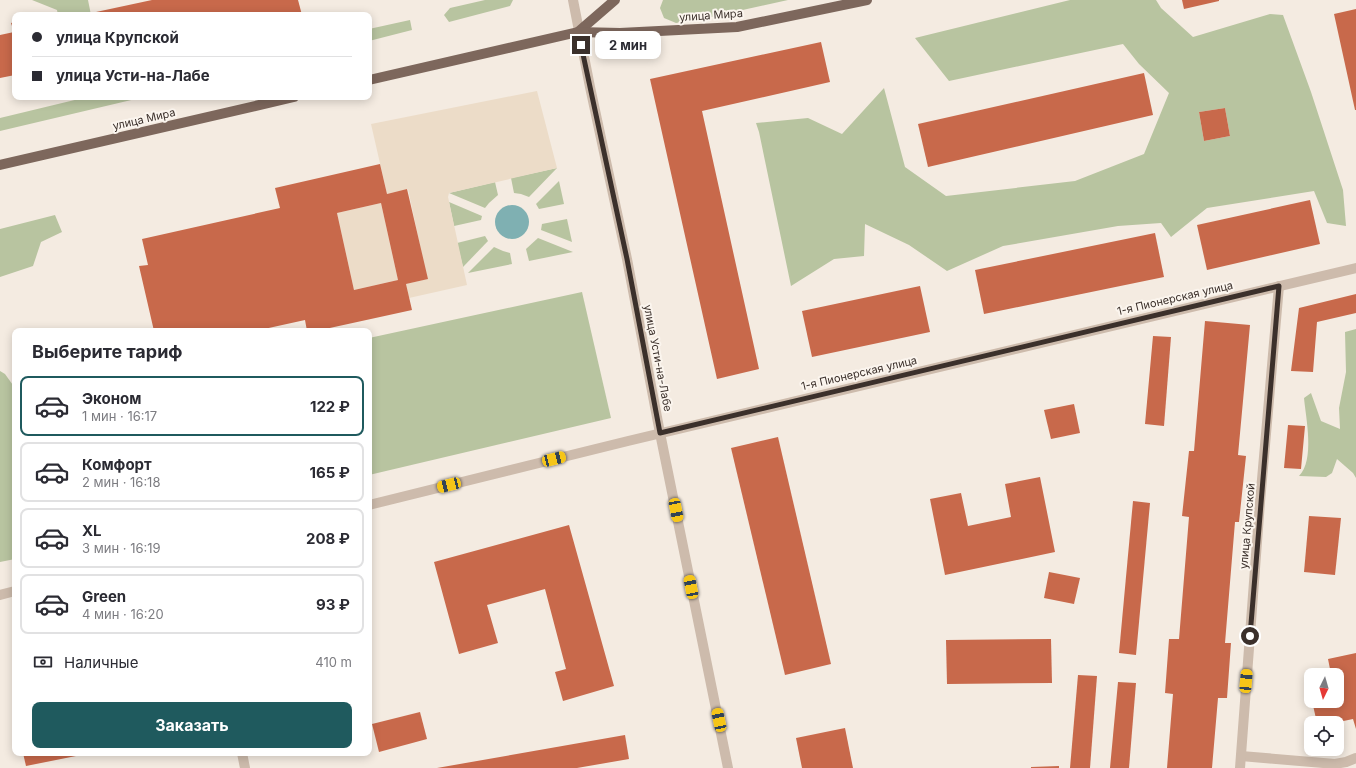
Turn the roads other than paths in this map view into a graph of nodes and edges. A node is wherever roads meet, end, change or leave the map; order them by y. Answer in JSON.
{"nodes":[{"id":1,"x":573,"y":0,"type":"edge"},
{"id":2,"x":615,"y":0,"type":"edge"},
{"id":3,"x":867,"y":0,"type":"edge"},
{"id":4,"x":578,"y":32,"type":"junction"},
{"id":5,"x":372,"y":79,"type":"edge"},
{"id":6,"x":281,"y":100,"type":"edge"},
{"id":7,"x":0,"y":165,"type":"edge"},
{"id":8,"x":1356,"y":268,"type":"edge"},
{"id":9,"x":1279,"y":286,"type":"junction"},
{"id":10,"x":660,"y":433,"type":"junction"},
{"id":11,"x":372,"y":504,"type":"edge"},
{"id":12,"x":12,"y":592,"type":"edge"},
{"id":13,"x":0,"y":595,"type":"edge"},
{"id":14,"x":243,"y":756,"type":"edge"},
{"id":15,"x":1241,"y":756,"type":"junction"},
{"id":16,"x":1356,"y":758,"type":"edge"},
{"id":17,"x":245,"y":768,"type":"edge"},
{"id":18,"x":728,"y":768,"type":"edge"},
{"id":19,"x":1240,"y":768,"type":"edge"}],
"edges":[{"from":1,"to":4,"type":"street","name":"улица Усти-на-Лабе"},
{"from":2,"to":4,"type":"main road","name":"улица Мира"},
{"from":3,"to":4,"type":"main road","name":"улица Мира"},
{"from":4,"to":5,"type":"main road","name":"улица Мира"},
{"from":4,"to":10,"type":"street","name":"улица Усти-на-Лабе"},
{"from":6,"to":7,"type":"main road","name":"улица Мира"},
{"from":8,"to":9,"type":"street","name":"1-я Пионерская улица"},
{"from":9,"to":10,"type":"street","name":"1-я Пионерская улица"},
{"from":9,"to":15,"type":"street","name":"улица Крупской"},
{"from":10,"to":11,"type":"street","name":"1-я Пионерская улица"},
{"from":10,"to":18,"type":"street","name":"улица Усти-на-Лабе"},
{"from":12,"to":13,"type":"street"},
{"from":14,"to":17,"type":"street"},
{"from":15,"to":16,"type":"street"},
{"from":15,"to":19,"type":"street","name":"улица Крупской"}]}
